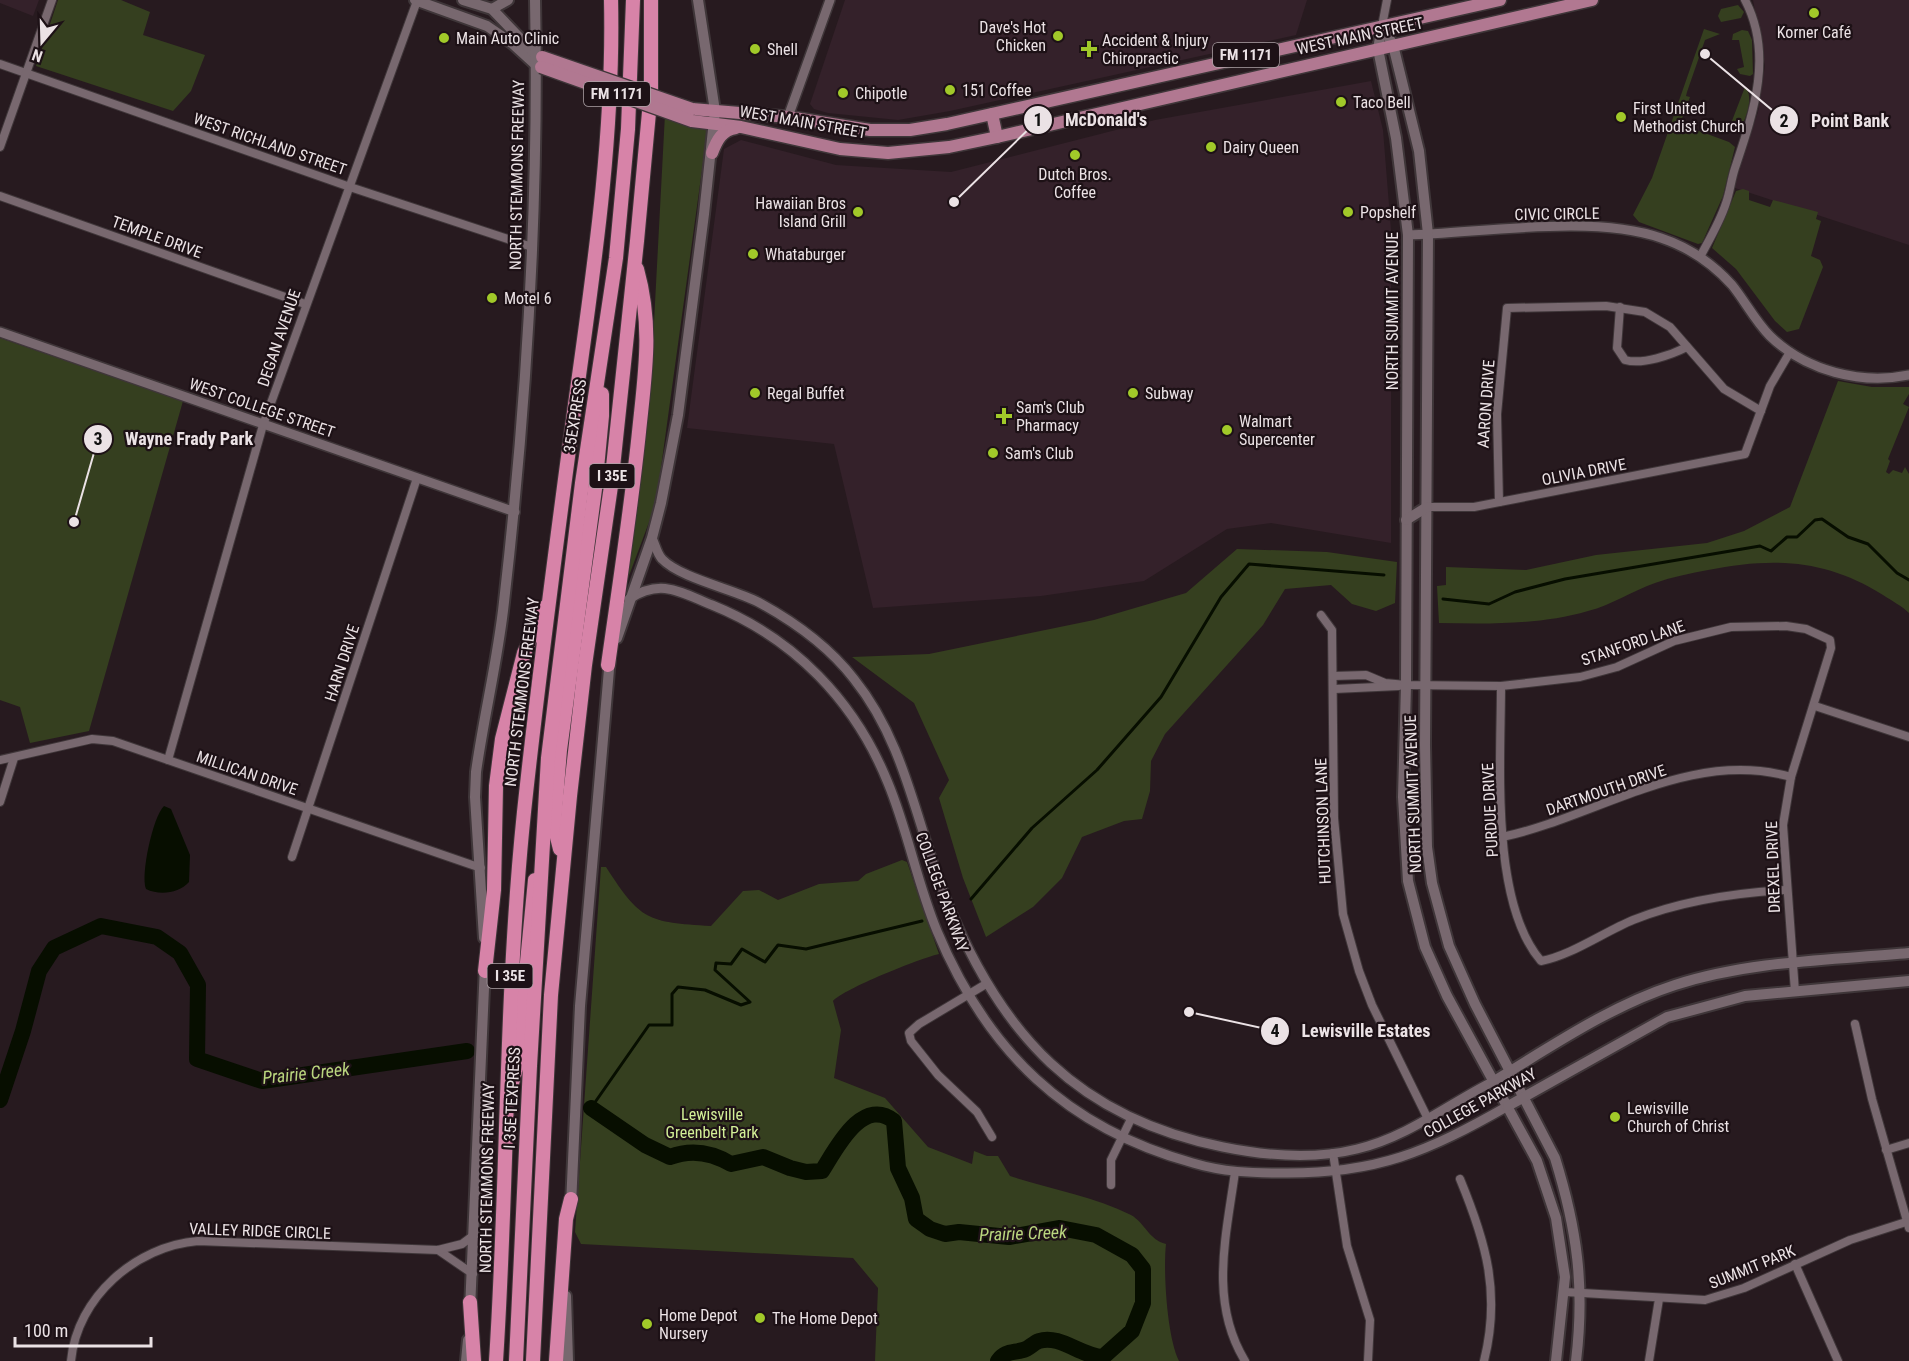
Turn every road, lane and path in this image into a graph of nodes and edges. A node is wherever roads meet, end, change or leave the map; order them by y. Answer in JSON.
{"nodes":[{"id":1,"x":51,"y":0,"type":"edge"},
{"id":2,"x":416,"y":0,"type":"edge"},
{"id":3,"x":463,"y":0,"type":"edge"},
{"id":4,"x":507,"y":0,"type":"edge"},
{"id":5,"x":535,"y":0,"type":"edge"},
{"id":6,"x":611,"y":0,"type":"edge"},
{"id":7,"x":633,"y":0,"type":"edge"},
{"id":8,"x":651,"y":0,"type":"edge"},
{"id":9,"x":698,"y":0,"type":"edge"},
{"id":10,"x":830,"y":0,"type":"edge"},
{"id":11,"x":1386,"y":0,"type":"edge"},
{"id":12,"x":1500,"y":0,"type":"edge"},
{"id":13,"x":1592,"y":0,"type":"edge"},
{"id":14,"x":1745,"y":0,"type":"edge"},
{"id":15,"x":492,"y":9,"type":"junction"},
{"id":16,"x":1382,"y":26,"type":"junction"},
{"id":17,"x":1393,"y":45,"type":"junction"},
{"id":18,"x":1378,"y":49,"type":"junction"},
{"id":19,"x":539,"y":61,"type":"junction"},
{"id":20,"x":0,"y":64,"type":"edge"},
{"id":21,"x":27,"y":74,"type":"junction"},
{"id":22,"x":992,"y":114,"type":"junction"},
{"id":23,"x":788,"y":117,"type":"junction"},
{"id":24,"x":715,"y":118,"type":"junction"},
{"id":25,"x":741,"y":127,"type":"junction"},
{"id":26,"x":997,"y":137,"type":"junction"},
{"id":27,"x":0,"y":147,"type":"edge"},
{"id":28,"x":712,"y":153,"type":"junction"},
{"id":29,"x":350,"y":187,"type":"junction"},
{"id":30,"x":0,"y":196,"type":"edge"},
{"id":31,"x":1428,"y":234,"type":"junction"},
{"id":32,"x":1408,"y":235,"type":"junction"},
{"id":33,"x":532,"y":247,"type":"junction"},
{"id":34,"x":1701,"y":257,"type":"junction"},
{"id":35,"x":634,"y":262,"type":"junction"},
{"id":36,"x":305,"y":304,"type":"junction"},
{"id":37,"x":1620,"y":307,"type":"junction"},
{"id":38,"x":0,"y":332,"type":"edge"},
{"id":39,"x":1687,"y":347,"type":"junction"},
{"id":40,"x":1790,"y":352,"type":"junction"},
{"id":41,"x":601,"y":356,"type":"junction"},
{"id":42,"x":1909,"y":375,"type":"edge"},
{"id":43,"x":1761,"y":411,"type":"junction"},
{"id":44,"x":263,"y":425,"type":"junction"},
{"id":45,"x":417,"y":478,"type":"junction"},
{"id":46,"x":1499,"y":502,"type":"junction"},
{"id":47,"x":1427,"y":507,"type":"junction"},
{"id":48,"x":514,"y":512,"type":"junction"},
{"id":49,"x":1406,"y":519,"type":"junction"},
{"id":50,"x":652,"y":538,"type":"junction"},
{"id":51,"x":550,"y":594,"type":"junction"},
{"id":52,"x":629,"y":599,"type":"junction"},
{"id":53,"x":1321,"y":615,"type":"dead end"},
{"id":54,"x":813,"y":640,"type":"junction"},
{"id":55,"x":1830,"y":640,"type":"joint"},
{"id":56,"x":799,"y":656,"type":"junction"},
{"id":57,"x":608,"y":665,"type":"junction"},
{"id":58,"x":1333,"y":675,"type":"junction"},
{"id":59,"x":1406,"y":685,"type":"junction"},
{"id":60,"x":1425,"y":685,"type":"junction"},
{"id":61,"x":1501,"y":686,"type":"junction"},
{"id":62,"x":1334,"y":689,"type":"junction"},
{"id":63,"x":1815,"y":706,"type":"junction"},
{"id":64,"x":1909,"y":737,"type":"edge"},
{"id":65,"x":14,"y":758,"type":"junction"},
{"id":66,"x":0,"y":760,"type":"edge"},
{"id":67,"x":168,"y":760,"type":"junction"},
{"id":68,"x":1791,"y":777,"type":"junction"},
{"id":69,"x":0,"y":802,"type":"edge"},
{"id":70,"x":308,"y":809,"type":"junction"},
{"id":71,"x":543,"y":837,"type":"junction"},
{"id":72,"x":1502,"y":837,"type":"junction"},
{"id":73,"x":929,"y":848,"type":"junction"},
{"id":74,"x":911,"y":854,"type":"junction"},
{"id":75,"x":292,"y":857,"type":"dead end"},
{"id":76,"x":563,"y":859,"type":"junction"},
{"id":77,"x":481,"y":868,"type":"junction"},
{"id":78,"x":1785,"y":891,"type":"junction"},
{"id":79,"x":1909,"y":953,"type":"edge"},
{"id":80,"x":1791,"y":964,"type":"junction"},
{"id":81,"x":485,"y":971,"type":"junction"},
{"id":82,"x":1909,"y":981,"type":"edge"},
{"id":83,"x":986,"y":984,"type":"junction"},
{"id":84,"x":1794,"y":992,"type":"junction"},
{"id":85,"x":969,"y":996,"type":"junction"},
{"id":86,"x":1855,"y":1024,"type":"dead end"},
{"id":87,"x":1511,"y":1070,"type":"junction"},
{"id":88,"x":1494,"y":1081,"type":"junction"},
{"id":89,"x":1525,"y":1096,"type":"junction"},
{"id":90,"x":1508,"y":1106,"type":"junction"},
{"id":91,"x":505,"y":1109,"type":"junction"},
{"id":92,"x":1131,"y":1119,"type":"junction"},
{"id":93,"x":1428,"y":1119,"type":"junction"},
{"id":94,"x":992,"y":1137,"type":"dead end"},
{"id":95,"x":1122,"y":1137,"type":"junction"},
{"id":96,"x":1909,"y":1143,"type":"edge"},
{"id":97,"x":1886,"y":1150,"type":"junction"},
{"id":98,"x":1333,"y":1153,"type":"junction"},
{"id":99,"x":1335,"y":1172,"type":"junction"},
{"id":100,"x":1235,"y":1173,"type":"junction"},
{"id":101,"x":1460,"y":1179,"type":"dead end"},
{"id":102,"x":1111,"y":1185,"type":"dead end"},
{"id":103,"x":571,"y":1199,"type":"junction"},
{"id":104,"x":1908,"y":1225,"type":"edge"},
{"id":105,"x":474,"y":1235,"type":"junction"},
{"id":106,"x":438,"y":1250,"type":"junction"},
{"id":107,"x":1795,"y":1264,"type":"junction"},
{"id":108,"x":473,"y":1274,"type":"junction"},
{"id":109,"x":1565,"y":1292,"type":"junction"},
{"id":110,"x":1580,"y":1292,"type":"junction"},
{"id":111,"x":1659,"y":1299,"type":"junction"},
{"id":112,"x":470,"y":1302,"type":"junction"},
{"id":113,"x":71,"y":1361,"type":"edge"},
{"id":114,"x":466,"y":1361,"type":"edge"},
{"id":115,"x":474,"y":1361,"type":"edge"},
{"id":116,"x":496,"y":1361,"type":"edge"},
{"id":117,"x":516,"y":1361,"type":"edge"},
{"id":118,"x":533,"y":1361,"type":"edge"},
{"id":119,"x":556,"y":1361,"type":"edge"},
{"id":120,"x":568,"y":1361,"type":"edge"},
{"id":121,"x":1245,"y":1361,"type":"edge"},
{"id":122,"x":1368,"y":1361,"type":"edge"},
{"id":123,"x":1484,"y":1361,"type":"edge"},
{"id":124,"x":1556,"y":1361,"type":"edge"},
{"id":125,"x":1576,"y":1361,"type":"edge"},
{"id":126,"x":1649,"y":1361,"type":"edge"},
{"id":127,"x":1838,"y":1361,"type":"edge"}],
"edges":[{"from":1,"to":21,"type":"street"},
{"from":2,"to":19,"type":"main road","name":"WEST MAIN STREET"},
{"from":2,"to":29,"type":"street","name":"DEGAN AVENUE"},
{"from":3,"to":15,"type":"main road","name":"WEST MAIN STREET"},
{"from":4,"to":15,"type":"main road"},
{"from":5,"to":19,"type":"main road","name":"NORTH STEMMONS FREEWAY"},
{"from":6,"to":51,"type":"highway","name":"NORTH STEMMONS FREEWAY","number":"I 35E"},
{"from":7,"to":41,"type":"highway","name":"35EXPRESS"},
{"from":8,"to":35,"type":"highway","number":"I 35E"},
{"from":9,"to":24,"type":"main road"},
{"from":10,"to":23,"type":"street"},
{"from":11,"to":16,"type":"street"},
{"from":12,"to":16,"type":"main road","name":"WEST MAIN STREET","number":"FM 1171"},
{"from":13,"to":17,"type":"main road","name":"WEST MAIN STREET","number":"FM 1171"},
{"from":14,"to":34,"type":"street"},
{"from":15,"to":19,"type":"main road","name":"WEST MAIN STREET"},
{"from":16,"to":17,"type":"main road","name":"NORTH SUMMIT AVENUE"},
{"from":16,"to":18,"type":"main road","name":"NORTH SUMMIT AVENUE"},
{"from":16,"to":22,"type":"main road","name":"WEST MAIN STREET","number":"FM 1171"},
{"from":17,"to":18,"type":"main road","name":"WEST MAIN STREET","number":"FM 1171"},
{"from":17,"to":31,"type":"main road","name":"NORTH SUMMIT AVENUE"},
{"from":18,"to":26,"type":"main road","name":"WEST MAIN STREET","number":"FM 1171"},
{"from":18,"to":32,"type":"main road","name":"NORTH SUMMIT AVENUE"},
{"from":19,"to":24,"type":"main road","name":"WEST MAIN STREET","number":"FM 1171","bridge":true},
{"from":19,"to":33,"type":"main road","name":"NORTH STEMMONS FREEWAY"},
{"from":20,"to":21,"type":"street","name":"WEST RICHLAND STREET"},
{"from":21,"to":27,"type":"street"},
{"from":21,"to":29,"type":"street","name":"WEST RICHLAND STREET"},
{"from":22,"to":23,"type":"main road","name":"WEST MAIN STREET","number":"FM 1171"},
{"from":22,"to":26,"type":"main road"},
{"from":23,"to":24,"type":"main road","name":"WEST MAIN STREET","number":"FM 1171"},
{"from":24,"to":25,"type":"main road","name":"WEST MAIN STREET","number":"FM 1171"},
{"from":24,"to":28,"type":"main road"},
{"from":25,"to":26,"type":"main road","name":"WEST MAIN STREET","number":"FM 1171"},
{"from":25,"to":28,"type":"main road"},
{"from":28,"to":50,"type":"main road"},
{"from":29,"to":33,"type":"street","name":"WEST RICHLAND STREET"},
{"from":29,"to":36,"type":"street","name":"DEGAN AVENUE"},
{"from":30,"to":36,"type":"street","name":"TEMPLE DRIVE"},
{"from":31,"to":32,"type":"street","name":"CIVIC CIRCLE"},
{"from":31,"to":34,"type":"street","name":"CIVIC CIRCLE"},
{"from":31,"to":47,"type":"main road","name":"NORTH SUMMIT AVENUE"},
{"from":32,"to":49,"type":"main road","name":"NORTH SUMMIT AVENUE"},
{"from":33,"to":48,"type":"main road","name":"NORTH STEMMONS FREEWAY"},
{"from":34,"to":40,"type":"street","name":"CIVIC CIRCLE"},
{"from":35,"to":57,"type":"highway"},
{"from":35,"to":76,"type":"highway","number":"I 35E"},
{"from":36,"to":44,"type":"street","name":"DEGAN AVENUE"},
{"from":37,"to":39,"type":"street"},
{"from":37,"to":39,"type":"street"},
{"from":37,"to":46,"type":"street","name":"AARON DRIVE"},
{"from":38,"to":44,"type":"street","name":"WEST COLLEGE STREET"},
{"from":39,"to":43,"type":"street"},
{"from":40,"to":42,"type":"street","name":"CIVIC CIRCLE"},
{"from":40,"to":43,"type":"street"},
{"from":41,"to":71,"type":"highway","name":"35EXPRESS"},
{"from":41,"to":76,"type":"highway"},
{"from":43,"to":46,"type":"street","name":"OLIVIA DRIVE"},
{"from":44,"to":45,"type":"street","name":"WEST COLLEGE STREET"},
{"from":44,"to":67,"type":"street","name":"DEGAN AVENUE"},
{"from":45,"to":48,"type":"street","name":"WEST COLLEGE STREET"},
{"from":45,"to":70,"type":"street","name":"HARN DRIVE"},
{"from":46,"to":47,"type":"street","name":"OLIVIA DRIVE"},
{"from":47,"to":49,"type":"main road"},
{"from":47,"to":60,"type":"main road","name":"NORTH SUMMIT AVENUE"},
{"from":48,"to":77,"type":"main road","name":"NORTH STEMMONS FREEWAY"},
{"from":49,"to":59,"type":"main road","name":"NORTH SUMMIT AVENUE"},
{"from":50,"to":52,"type":"main road"},
{"from":50,"to":54,"type":"street","name":"COLLEGE PARKWAY"},
{"from":51,"to":81,"type":"highway"},
{"from":51,"to":91,"type":"highway","name":"NORTH STEMMONS FREEWAY","number":"I 35E"},
{"from":52,"to":56,"type":"street","name":"COLLEGE PARKWAY"},
{"from":52,"to":57,"type":"main road"},
{"from":53,"to":58,"type":"street","name":"HUTCHINSON LANE"},
{"from":54,"to":56,"type":"street"},
{"from":54,"to":73,"type":"street","name":"COLLEGE PARKWAY"},
{"from":55,"to":61,"type":"street","name":"STANFORD LANE"},
{"from":55,"to":63,"type":"street","name":"DREXEL DRIVE"},
{"from":56,"to":74,"type":"street","name":"COLLEGE PARKWAY"},
{"from":57,"to":103,"type":"main road"},
{"from":58,"to":59,"type":"street","name":"STANFORD LANE"},
{"from":58,"to":62,"type":"street","name":"HUTCHINSON LANE"},
{"from":59,"to":60,"type":"street","name":"STANFORD LANE"},
{"from":59,"to":62,"type":"street","name":"STANFORD LANE"},
{"from":59,"to":88,"type":"main road","name":"NORTH SUMMIT AVENUE"},
{"from":60,"to":61,"type":"street","name":"STANFORD LANE"},
{"from":60,"to":87,"type":"main road","name":"NORTH SUMMIT AVENUE"},
{"from":61,"to":72,"type":"street","name":"PURDUE DRIVE"},
{"from":62,"to":93,"type":"street","name":"HUTCHINSON LANE"},
{"from":63,"to":64,"type":"street"},
{"from":63,"to":68,"type":"street","name":"DREXEL DRIVE"},
{"from":65,"to":66,"type":"street","name":"MILLICAN DRIVE"},
{"from":65,"to":67,"type":"street","name":"MILLICAN DRIVE"},
{"from":65,"to":69,"type":"street"},
{"from":67,"to":70,"type":"street","name":"MILLICAN DRIVE"},
{"from":68,"to":72,"type":"street","name":"DARTMOUTH DRIVE"},
{"from":68,"to":78,"type":"street","name":"DREXEL DRIVE"},
{"from":70,"to":75,"type":"street","name":"HARN DRIVE"},
{"from":70,"to":77,"type":"street","name":"MILLICAN DRIVE"},
{"from":71,"to":91,"type":"highway"},
{"from":71,"to":117,"type":"highway","name":"I 35E TEXPRESS"},
{"from":72,"to":78,"type":"street","name":"PURDUE DRIVE"},
{"from":73,"to":74,"type":"street"},
{"from":73,"to":83,"type":"street","name":"COLLEGE PARKWAY"},
{"from":74,"to":85,"type":"street","name":"COLLEGE PARKWAY"},
{"from":76,"to":118,"type":"highway","number":"I 35E"},
{"from":77,"to":81,"type":"main road","name":"NORTH STEMMONS FREEWAY"},
{"from":78,"to":80,"type":"street","name":"DREXEL DRIVE"},
{"from":79,"to":80,"type":"main road","name":"COLLEGE PARKWAY"},
{"from":80,"to":84,"type":"street","name":"DREXEL DRIVE"},
{"from":80,"to":87,"type":"main road","name":"COLLEGE PARKWAY"},
{"from":81,"to":105,"type":"main road","name":"NORTH STEMMONS FREEWAY"},
{"from":82,"to":84,"type":"main road","name":"COLLEGE PARKWAY"},
{"from":83,"to":85,"type":"street"},
{"from":83,"to":92,"type":"street","name":"COLLEGE PARKWAY"},
{"from":84,"to":89,"type":"main road","name":"COLLEGE PARKWAY"},
{"from":85,"to":94,"type":"street"},
{"from":85,"to":95,"type":"street","name":"COLLEGE PARKWAY"},
{"from":86,"to":97,"type":"street"},
{"from":87,"to":88,"type":"main road","name":"COLLEGE PARKWAY"},
{"from":87,"to":89,"type":"main road","name":"NORTH SUMMIT AVENUE"},
{"from":88,"to":90,"type":"main road","name":"NORTH SUMMIT AVENUE"},
{"from":88,"to":93,"type":"street","name":"COLLEGE PARKWAY"},
{"from":89,"to":90,"type":"main road","name":"COLLEGE PARKWAY"},
{"from":89,"to":110,"type":"main road","name":"NORTH SUMMIT AVENUE"},
{"from":90,"to":99,"type":"street","name":"COLLEGE PARKWAY"},
{"from":90,"to":109,"type":"main road","name":"NORTH SUMMIT AVENUE"},
{"from":91,"to":116,"type":"highway","name":"NORTH STEMMONS FREEWAY","number":"I 35E"},
{"from":92,"to":95,"type":"street"},
{"from":92,"to":98,"type":"street","name":"COLLEGE PARKWAY"},
{"from":93,"to":98,"type":"street","name":"COLLEGE PARKWAY"},
{"from":95,"to":100,"type":"street","name":"COLLEGE PARKWAY"},
{"from":95,"to":102,"type":"street"},
{"from":96,"to":97,"type":"street"},
{"from":97,"to":104,"type":"street"},
{"from":98,"to":99,"type":"street"},
{"from":99,"to":100,"type":"street","name":"COLLEGE PARKWAY"},
{"from":99,"to":122,"type":"street"},
{"from":100,"to":121,"type":"street"},
{"from":101,"to":123,"type":"street"},
{"from":103,"to":119,"type":"highway"},
{"from":103,"to":120,"type":"main road"},
{"from":104,"to":107,"type":"street","name":"SUMMIT PARK"},
{"from":105,"to":106,"type":"street","name":"VALLEY RIDGE CIRCLE"},
{"from":105,"to":108,"type":"main road","name":"NORTH STEMMONS FREEWAY"},
{"from":106,"to":108,"type":"street"},
{"from":106,"to":113,"type":"street","name":"VALLEY RIDGE CIRCLE"},
{"from":107,"to":111,"type":"street","name":"SUMMIT PARK"},
{"from":107,"to":127,"type":"street"},
{"from":108,"to":112,"type":"main road","name":"NORTH STEMMONS FREEWAY"},
{"from":109,"to":110,"type":"street","name":"SUMMIT PARK"},
{"from":109,"to":124,"type":"main road","name":"NORTH SUMMIT AVENUE"},
{"from":110,"to":111,"type":"street","name":"SUMMIT PARK"},
{"from":110,"to":125,"type":"main road","name":"NORTH SUMMIT AVENUE"},
{"from":111,"to":126,"type":"street"},
{"from":112,"to":114,"type":"main road","name":"NORTH STEMMONS FREEWAY"},
{"from":112,"to":115,"type":"highway"}]}
